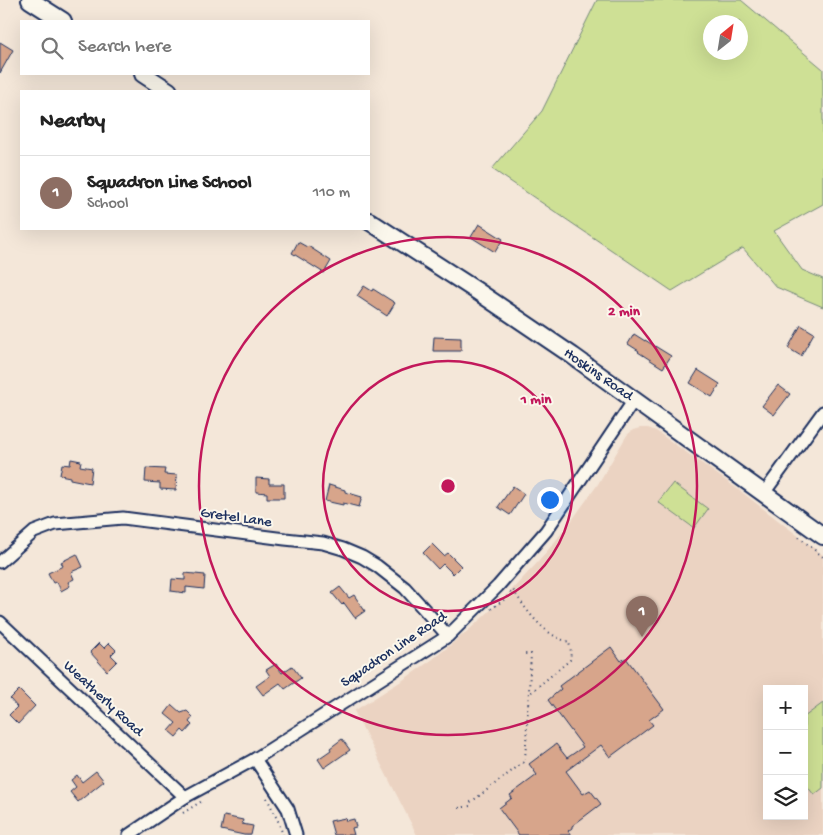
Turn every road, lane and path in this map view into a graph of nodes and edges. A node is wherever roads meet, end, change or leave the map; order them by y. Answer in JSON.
{"nodes":[{"id":1,"x":30,"y":0,"type":"edge"},
{"id":2,"x":61,"y":20,"type":"edge"},
{"id":3,"x":145,"y":75,"type":"edge"},
{"id":4,"x":168,"y":90,"type":"edge"},
{"id":5,"x":370,"y":222,"type":"edge"},
{"id":6,"x":634,"y":400,"type":"junction"},
{"id":7,"x":823,"y":412,"type":"edge"},
{"id":8,"x":764,"y":493,"type":"junction"},
{"id":9,"x":823,"y":536,"type":"edge"},
{"id":10,"x":0,"y":562,"type":"edge"},
{"id":11,"x":487,"y":612,"type":"dead end"},
{"id":12,"x":0,"y":622,"type":"edge"},
{"id":13,"x":448,"y":636,"type":"junction"},
{"id":14,"x":524,"y":654,"type":"dead end"},
{"id":15,"x":528,"y":694,"type":"junction"},
{"id":16,"x":255,"y":759,"type":"junction"},
{"id":17,"x":185,"y":797,"type":"junction"},
{"id":18,"x":266,"y":797,"type":"dead end"},
{"id":19,"x":202,"y":802,"type":"dead end"},
{"id":20,"x":459,"y":808,"type":"dead end"},
{"id":21,"x":176,"y":817,"type":"dead end"},
{"id":22,"x":129,"y":835,"type":"edge"},
{"id":23,"x":283,"y":835,"type":"edge"},
{"id":24,"x":296,"y":835,"type":"edge"}],
"edges":[{"from":1,"to":2,"type":"street"},
{"from":3,"to":4,"type":"street"},
{"from":5,"to":6,"type":"street","name":"Hoskins Road"},
{"from":6,"to":8,"type":"street","name":"Hoskins Road"},
{"from":6,"to":13,"type":"street","name":"Squadron Line Road"},
{"from":7,"to":8,"type":"street"},
{"from":8,"to":9,"type":"street","name":"Hoskins Road"},
{"from":10,"to":13,"type":"street","name":"Gretel Lane"},
{"from":11,"to":15,"type":"path"},
{"from":12,"to":17,"type":"street","name":"Weatherly Road"},
{"from":13,"to":16,"type":"street","name":"Squadron Line Road"},
{"from":14,"to":15,"type":"path"},
{"from":15,"to":20,"type":"path"},
{"from":16,"to":17,"type":"street","name":"Squadron Line Road"},
{"from":16,"to":24,"type":"street"},
{"from":17,"to":22,"type":"street","name":"Squadron Line Road"},
{"from":18,"to":23,"type":"path"},
{"from":19,"to":21,"type":"path"}]}
